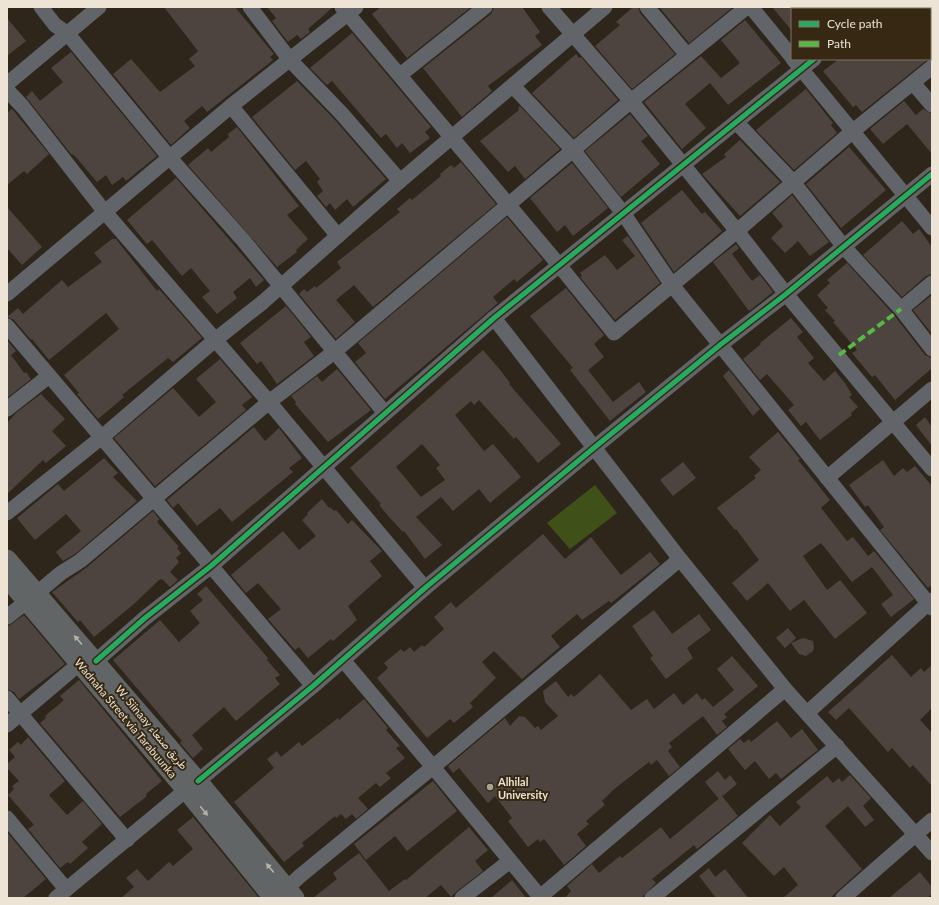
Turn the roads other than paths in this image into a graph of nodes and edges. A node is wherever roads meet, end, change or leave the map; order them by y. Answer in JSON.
{"nodes":[{"id":1,"x":41,"y":7,"type":"edge"},
{"id":2,"x":99,"y":7,"type":"edge"},
{"id":3,"x":250,"y":7,"type":"edge"},
{"id":4,"x":485,"y":7,"type":"edge"},
{"id":5,"x":549,"y":7,"type":"edge"},
{"id":6,"x":605,"y":7,"type":"edge"},
{"id":7,"x":647,"y":7,"type":"edge"},
{"id":8,"x":747,"y":7,"type":"edge"},
{"id":9,"x":751,"y":7,"type":"edge"},
{"id":10,"x":348,"y":9,"type":"edge"},
{"id":11,"x":67,"y":33,"type":"junction"},
{"id":12,"x":572,"y":34,"type":"junction"},
{"id":13,"x":687,"y":55,"type":"junction"},
{"id":14,"x":791,"y":56,"type":"edge"},
{"id":15,"x":290,"y":60,"type":"junction"},
{"id":16,"x":808,"y":60,"type":"edge"},
{"id":17,"x":796,"y":62,"type":"edge"},
{"id":18,"x":932,"y":67,"type":"edge"},
{"id":19,"x":400,"y":75,"type":"junction"},
{"id":20,"x":914,"y":83,"type":"junction"},
{"id":21,"x":7,"y":84,"type":"edge"},
{"id":22,"x":514,"y":86,"type":"junction"},
{"id":23,"x":7,"y":90,"type":"edge"},
{"id":24,"x":631,"y":101,"type":"junction"},
{"id":25,"x":932,"y":105,"type":"edge"},
{"id":26,"x":231,"y":106,"type":"junction"},
{"id":27,"x":736,"y":122,"type":"junction"},
{"id":28,"x":853,"y":131,"type":"junction"},
{"id":29,"x":452,"y":138,"type":"junction"},
{"id":30,"x":573,"y":150,"type":"junction"},
{"id":31,"x":170,"y":158,"type":"junction"},
{"id":32,"x":682,"y":166,"type":"junction"},
{"id":33,"x":932,"y":174,"type":"edge"},
{"id":34,"x":400,"y":181,"type":"junction"},
{"id":35,"x":794,"y":183,"type":"junction"},
{"id":36,"x":904,"y":196,"type":"junction"},
{"id":37,"x":508,"y":204,"type":"junction"},
{"id":38,"x":104,"y":211,"type":"junction"},
{"id":39,"x":623,"y":212,"type":"junction"},
{"id":40,"x":932,"y":228,"type":"edge"},
{"id":41,"x":737,"y":231,"type":"junction"},
{"id":42,"x":338,"y":236,"type":"junction"},
{"id":43,"x":844,"y":247,"type":"junction"},
{"id":44,"x":559,"y":264,"type":"junction"},
{"id":45,"x":932,"y":283,"type":"edge"},
{"id":46,"x":672,"y":285,"type":"junction"},
{"id":47,"x":281,"y":286,"type":"junction"},
{"id":48,"x":7,"y":294,"type":"edge"},
{"id":49,"x":786,"y":294,"type":"junction"},
{"id":50,"x":901,"y":309,"type":"junction"},
{"id":51,"x":494,"y":318,"type":"junction"},
{"id":52,"x":7,"y":326,"type":"edge"},
{"id":53,"x":216,"y":340,"type":"junction"},
{"id":54,"x":720,"y":345,"type":"junction"},
{"id":55,"x":932,"y":348,"type":"edge"},
{"id":56,"x":334,"y":352,"type":"junction"},
{"id":57,"x":49,"y":376,"type":"junction"},
{"id":58,"x":932,"y":389,"type":"edge"},
{"id":59,"x":269,"y":402,"type":"junction"},
{"id":60,"x":7,"y":410,"type":"edge"},
{"id":61,"x":385,"y":413,"type":"junction"},
{"id":62,"x":892,"y":421,"type":"junction"},
{"id":63,"x":102,"y":437,"type":"junction"},
{"id":64,"x":595,"y":447,"type":"junction"},
{"id":65,"x":323,"y":467,"type":"junction"},
{"id":66,"x":932,"y":469,"type":"edge"},
{"id":67,"x":828,"y":478,"type":"junction"},
{"id":68,"x":155,"y":500,"type":"junction"},
{"id":69,"x":7,"y":513,"type":"edge"},
{"id":70,"x":7,"y":559,"type":"edge"},
{"id":71,"x":680,"y":559,"type":"junction"},
{"id":72,"x":211,"y":566,"type":"junction"},
{"id":73,"x":7,"y":578,"type":"edge"},
{"id":74,"x":425,"y":588,"type":"junction"},
{"id":75,"x":32,"y":597,"type":"junction"},
{"id":76,"x":931,"y":604,"type":"edge"},
{"id":77,"x":7,"y":617,"type":"edge"},
{"id":78,"x":343,"y":660,"type":"junction"},
{"id":79,"x":88,"y":662,"type":"junction"},
{"id":80,"x":313,"y":686,"type":"junction"},
{"id":81,"x":785,"y":689,"type":"junction"},
{"id":82,"x":7,"y":698,"type":"edge"},
{"id":83,"x":20,"y":713,"type":"junction"},
{"id":84,"x":807,"y":713,"type":"junction"},
{"id":85,"x":7,"y":725,"type":"edge"},
{"id":86,"x":837,"y":746,"type":"junction"},
{"id":87,"x":433,"y":767,"type":"junction"},
{"id":88,"x":192,"y":786,"type":"junction"},
{"id":89,"x":7,"y":818,"type":"edge"},
{"id":90,"x":932,"y":820,"type":"edge"},
{"id":91,"x":916,"y":835,"type":"junction"},
{"id":92,"x":127,"y":840,"type":"junction"},
{"id":93,"x":932,"y":853,"type":"edge"},
{"id":94,"x":510,"y":861,"type":"junction"},
{"id":95,"x":61,"y":894,"type":"edge"},
{"id":96,"x":285,"y":895,"type":"edge"},
{"id":97,"x":541,"y":897,"type":"edge"},
{"id":98,"x":462,"y":898,"type":"edge"},
{"id":99,"x":652,"y":898,"type":"edge"},
{"id":100,"x":843,"y":898,"type":"edge"}],
"edges":[{"from":1,"to":11,"type":"street"},
{"from":2,"to":11,"type":"street"},
{"from":3,"to":15,"type":"street"},
{"from":4,"to":19,"type":"street"},
{"from":5,"to":12,"type":"street"},
{"from":6,"to":12,"type":"street"},
{"from":7,"to":13,"type":"street"},
{"from":8,"to":13,"type":"street"},
{"from":9,"to":14,"type":"street"},
{"from":10,"to":15,"type":"street"},
{"from":10,"to":19,"type":"street"},
{"from":11,"to":21,"type":"street"},
{"from":11,"to":31,"type":"street"},
{"from":12,"to":22,"type":"street"},
{"from":12,"to":24,"type":"street"},
{"from":13,"to":24,"type":"street"},
{"from":15,"to":26,"type":"street"},
{"from":15,"to":34,"type":"street"},
{"from":16,"to":17,"type":"street"},
{"from":17,"to":27,"type":"street"},
{"from":17,"to":28,"type":"street"},
{"from":18,"to":20,"type":"street"},
{"from":19,"to":29,"type":"street"},
{"from":20,"to":25,"type":"street"},
{"from":20,"to":28,"type":"street"},
{"from":22,"to":29,"type":"street"},
{"from":22,"to":30,"type":"street"},
{"from":23,"to":38,"type":"street"},
{"from":24,"to":30,"type":"street"},
{"from":24,"to":32,"type":"street"},
{"from":26,"to":31,"type":"street"},
{"from":26,"to":42,"type":"street"},
{"from":27,"to":32,"type":"street"},
{"from":27,"to":35,"type":"street"},
{"from":28,"to":35,"type":"street"},
{"from":28,"to":36,"type":"street"},
{"from":29,"to":34,"type":"street"},
{"from":29,"to":37,"type":"street"},
{"from":30,"to":37,"type":"street"},
{"from":30,"to":39,"type":"street"},
{"from":31,"to":38,"type":"street"},
{"from":31,"to":47,"type":"street"},
{"from":32,"to":39,"type":"street"},
{"from":32,"to":41,"type":"street"},
{"from":33,"to":36,"type":"street"},
{"from":34,"to":42,"type":"street"},
{"from":35,"to":41,"type":"street"},
{"from":35,"to":43,"type":"street"},
{"from":36,"to":40,"type":"street"},
{"from":36,"to":43,"type":"street"},
{"from":37,"to":44,"type":"street"},
{"from":37,"to":56,"type":"street"},
{"from":38,"to":48,"type":"street"},
{"from":38,"to":53,"type":"street"},
{"from":39,"to":44,"type":"street"},
{"from":39,"to":46,"type":"street"},
{"from":41,"to":46,"type":"street"},
{"from":41,"to":49,"type":"street"},
{"from":42,"to":47,"type":"street"},
{"from":43,"to":49,"type":"street"},
{"from":43,"to":50,"type":"street"},
{"from":44,"to":46,"type":"street"},
{"from":44,"to":51,"type":"street"},
{"from":45,"to":50,"type":"street"},
{"from":46,"to":54,"type":"street"},
{"from":47,"to":53,"type":"street"},
{"from":47,"to":56,"type":"street"},
{"from":49,"to":54,"type":"street"},
{"from":49,"to":62,"type":"street"},
{"from":50,"to":55,"type":"street"},
{"from":51,"to":61,"type":"street"},
{"from":51,"to":64,"type":"street"},
{"from":52,"to":57,"type":"street"},
{"from":53,"to":59,"type":"street"},
{"from":53,"to":63,"type":"street"},
{"from":54,"to":64,"type":"street"},
{"from":54,"to":67,"type":"street"},
{"from":56,"to":59,"type":"street"},
{"from":56,"to":61,"type":"street"},
{"from":57,"to":60,"type":"street"},
{"from":57,"to":63,"type":"street"},
{"from":58,"to":62,"type":"street"},
{"from":59,"to":65,"type":"street"},
{"from":59,"to":68,"type":"street"},
{"from":61,"to":65,"type":"street"},
{"from":62,"to":66,"type":"street"},
{"from":62,"to":67,"type":"street"},
{"from":63,"to":68,"type":"street"},
{"from":63,"to":69,"type":"street"},
{"from":64,"to":71,"type":"street"},
{"from":64,"to":74,"type":"street"},
{"from":65,"to":72,"type":"street"},
{"from":65,"to":74,"type":"street"},
{"from":67,"to":76,"type":"street"},
{"from":68,"to":72,"type":"street"},
{"from":68,"to":75,"type":"street"},
{"from":70,"to":75,"type":"main road","name":"W. Siinaay طريق صنعاء"},
{"from":71,"to":81,"type":"street"},
{"from":71,"to":87,"type":"street"},
{"from":72,"to":79,"type":"street"},
{"from":72,"to":80,"type":"street"},
{"from":73,"to":75,"type":"main road"},
{"from":74,"to":78,"type":"street"},
{"from":75,"to":77,"type":"street"},
{"from":75,"to":79,"type":"main road","name":"W. Siinaay طريق صنعاء"},
{"from":76,"to":84,"type":"street"},
{"from":78,"to":80,"type":"street"},
{"from":78,"to":87,"type":"street"},
{"from":79,"to":83,"type":"street"},
{"from":79,"to":88,"type":"main road","name":"W. Siinaay طريق صنعاء"},
{"from":80,"to":88,"type":"street"},
{"from":81,"to":84,"type":"street"},
{"from":81,"to":97,"type":"street"},
{"from":82,"to":83,"type":"street"},
{"from":83,"to":85,"type":"street"},
{"from":83,"to":92,"type":"street"},
{"from":84,"to":86,"type":"street"},
{"from":86,"to":91,"type":"street"},
{"from":86,"to":99,"type":"street"},
{"from":87,"to":94,"type":"street"},
{"from":87,"to":96,"type":"street"},
{"from":88,"to":92,"type":"street"},
{"from":88,"to":96,"type":"main road","name":"W. Siinaay طريق صنعاء"},
{"from":89,"to":95,"type":"street"},
{"from":90,"to":91,"type":"street"},
{"from":91,"to":93,"type":"street"},
{"from":91,"to":100,"type":"street"},
{"from":92,"to":95,"type":"street"},
{"from":94,"to":97,"type":"street"},
{"from":94,"to":98,"type":"street"}]}
